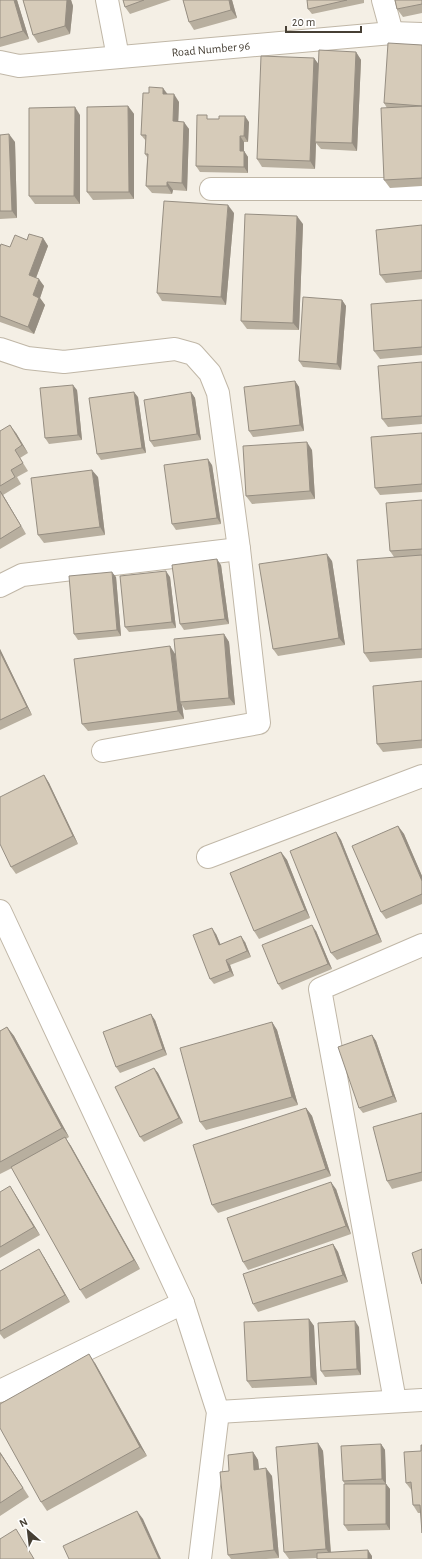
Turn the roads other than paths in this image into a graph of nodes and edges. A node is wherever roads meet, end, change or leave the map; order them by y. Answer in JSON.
{"nodes":[{"id":1,"x":106,"y":0,"type":"edge"},
{"id":2,"x":383,"y":0,"type":"edge"},
{"id":3,"x":392,"y":33,"type":"junction"},
{"id":4,"x":422,"y":34,"type":"edge"},
{"id":5,"x":118,"y":57,"type":"junction"},
{"id":6,"x":0,"y":62,"type":"edge"},
{"id":7,"x":211,"y":189,"type":"dead end"},
{"id":8,"x":422,"y":189,"type":"edge"},
{"id":9,"x":0,"y":349,"type":"edge"},
{"id":10,"x":239,"y":549,"type":"junction"},
{"id":11,"x":0,"y":586,"type":"edge"},
{"id":12,"x":103,"y":751,"type":"dead end"},
{"id":13,"x":422,"y":776,"type":"edge"},
{"id":14,"x":208,"y":857,"type":"dead end"},
{"id":15,"x":0,"y":911,"type":"edge"},
{"id":16,"x":422,"y":945,"type":"edge"},
{"id":17,"x":183,"y":1303,"type":"junction"},
{"id":18,"x":0,"y":1392,"type":"edge"},
{"id":19,"x":422,"y":1400,"type":"edge"},
{"id":20,"x":395,"y":1401,"type":"junction"},
{"id":21,"x":218,"y":1412,"type":"junction"},
{"id":22,"x":200,"y":1559,"type":"edge"}],
"edges":[{"from":1,"to":5,"type":"street"},
{"from":2,"to":3,"type":"street"},
{"from":3,"to":4,"type":"street","name":"Road Number 96"},
{"from":3,"to":5,"type":"street","name":"Road Number 96"},
{"from":5,"to":6,"type":"street","name":"Road Number 96"},
{"from":7,"to":8,"type":"street"},
{"from":9,"to":10,"type":"street"},
{"from":10,"to":11,"type":"street"},
{"from":10,"to":12,"type":"street"},
{"from":13,"to":14,"type":"street"},
{"from":15,"to":17,"type":"street"},
{"from":16,"to":20,"type":"street"},
{"from":17,"to":18,"type":"street"},
{"from":17,"to":21,"type":"street"},
{"from":19,"to":20,"type":"street"},
{"from":20,"to":21,"type":"street"},
{"from":21,"to":22,"type":"street"}]}
